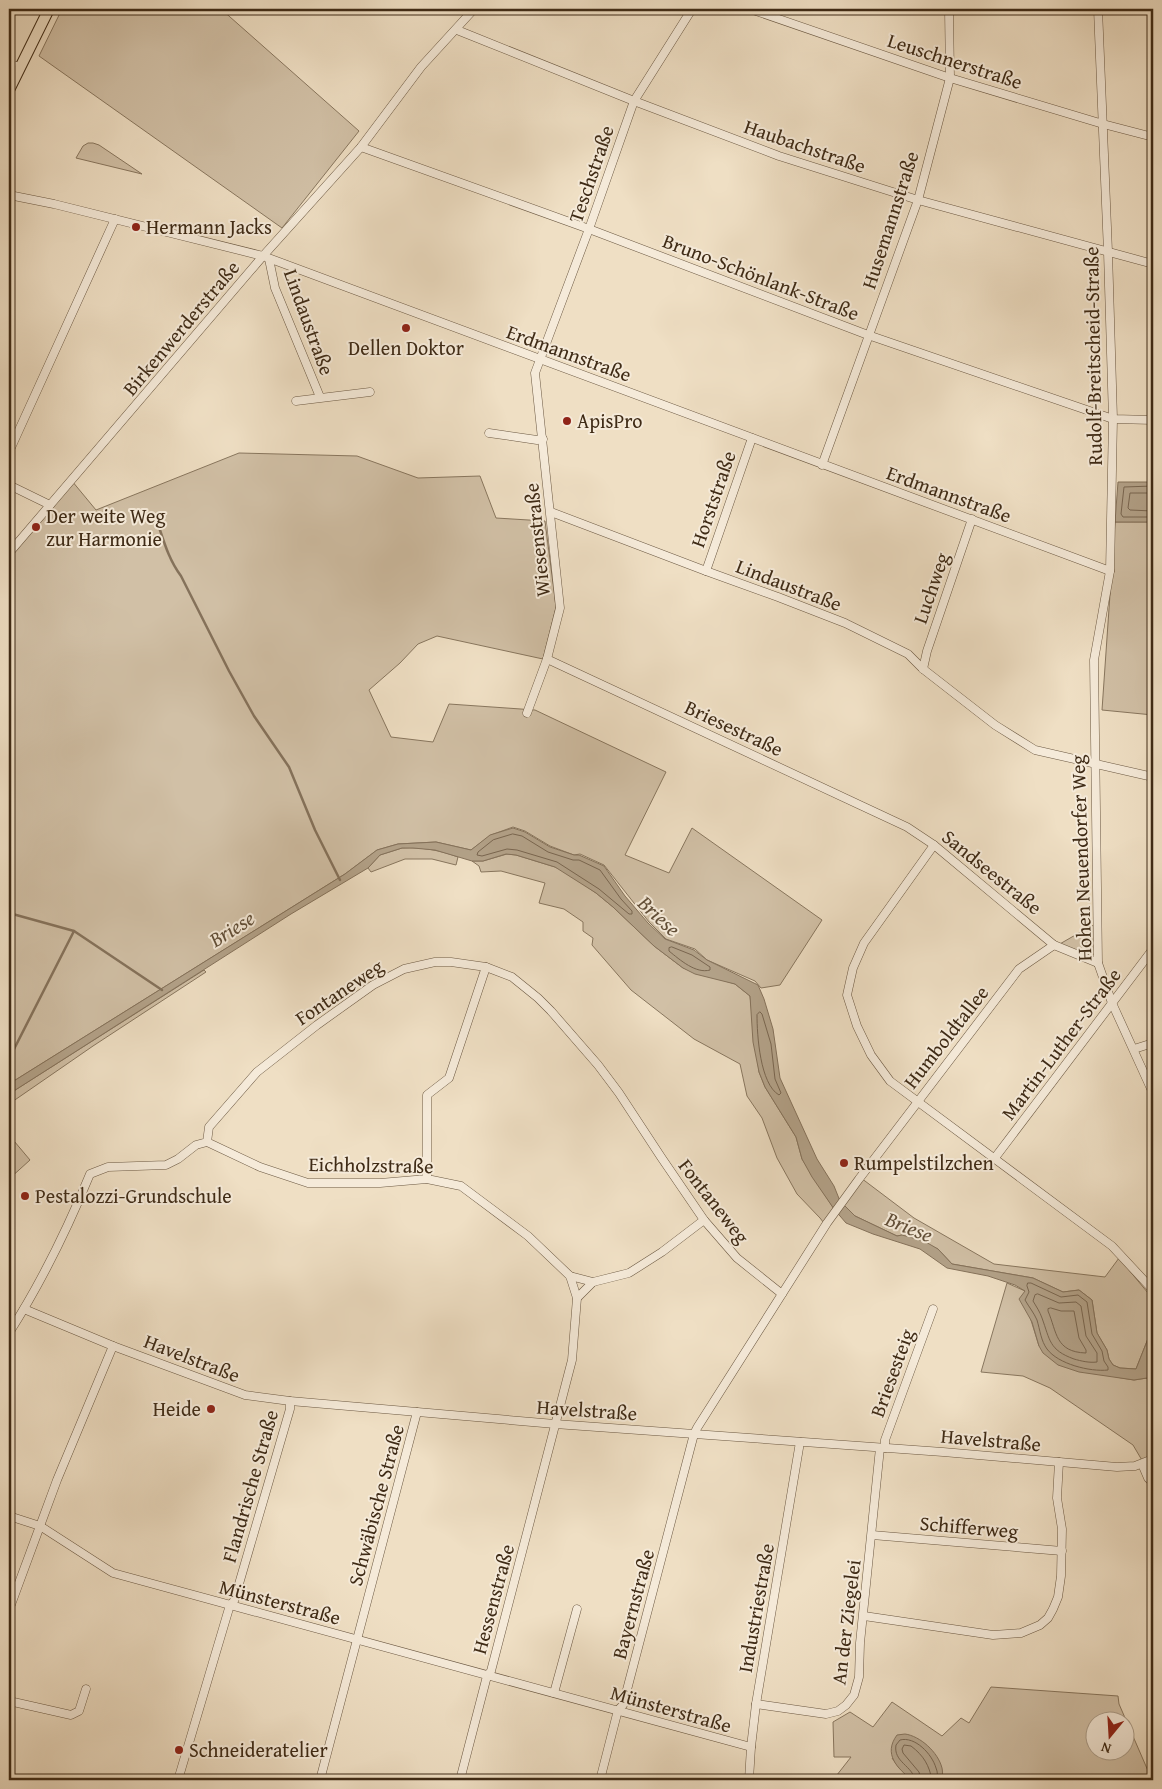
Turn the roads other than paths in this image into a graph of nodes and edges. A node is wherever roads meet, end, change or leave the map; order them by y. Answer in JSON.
{"nodes":[{"id":1,"x":48,"y":9,"type":"edge"},
{"id":2,"x":474,"y":9,"type":"edge"},
{"id":3,"x":692,"y":9,"type":"edge"},
{"id":4,"x":750,"y":9,"type":"edge"},
{"id":5,"x":949,"y":9,"type":"edge"},
{"id":6,"x":1098,"y":9,"type":"edge"},
{"id":7,"x":457,"y":30,"type":"junction"},
{"id":8,"x":9,"y":63,"type":"edge"},
{"id":9,"x":20,"y":68,"type":"junction"},
{"id":10,"x":950,"y":78,"type":"junction"},
{"id":11,"x":9,"y":90,"type":"edge"},
{"id":12,"x":634,"y":100,"type":"junction"},
{"id":13,"x":1102,"y":124,"type":"junction"},
{"id":14,"x":1153,"y":137,"type":"edge"},
{"id":15,"x":360,"y":147,"type":"junction"},
{"id":16,"x":9,"y":195,"type":"edge"},
{"id":17,"x":918,"y":200,"type":"junction"},
{"id":18,"x":115,"y":219,"type":"junction"},
{"id":19,"x":589,"y":229,"type":"junction"},
{"id":20,"x":1108,"y":252,"type":"junction"},
{"id":21,"x":266,"y":257,"type":"junction"},
{"id":22,"x":1153,"y":264,"type":"edge"},
{"id":23,"x":868,"y":335,"type":"junction"},
{"id":24,"x":541,"y":360,"type":"junction"},
{"id":25,"x":370,"y":392,"type":"dead end"},
{"id":26,"x":320,"y":397,"type":"junction"},
{"id":27,"x":296,"y":401,"type":"dead end"},
{"id":28,"x":1113,"y":420,"type":"junction"},
{"id":29,"x":1153,"y":420,"type":"edge"},
{"id":30,"x":489,"y":433,"type":"dead end"},
{"id":31,"x":752,"y":438,"type":"junction"},
{"id":32,"x":543,"y":440,"type":"junction"},
{"id":33,"x":9,"y":452,"type":"edge"},
{"id":34,"x":822,"y":465,"type":"junction"},
{"id":35,"x":9,"y":485,"type":"edge"},
{"id":36,"x":50,"y":505,"type":"junction"},
{"id":37,"x":551,"y":512,"type":"junction"},
{"id":38,"x":972,"y":519,"type":"junction"},
{"id":39,"x":9,"y":553,"type":"edge"},
{"id":40,"x":706,"y":571,"type":"junction"},
{"id":41,"x":1110,"y":571,"type":"junction"},
{"id":42,"x":547,"y":658,"type":"junction"},
{"id":43,"x":923,"y":669,"type":"junction"},
{"id":44,"x":1094,"y":702,"type":"joint"},
{"id":45,"x":527,"y":713,"type":"dead end"},
{"id":46,"x":1095,"y":764,"type":"junction"},
{"id":47,"x":1153,"y":777,"type":"edge"},
{"id":48,"x":907,"y":827,"type":"joint"},
{"id":49,"x":934,"y":845,"type":"junction"},
{"id":50,"x":1054,"y":945,"type":"junction"},
{"id":51,"x":1153,"y":949,"type":"edge"},
{"id":52,"x":1098,"y":963,"type":"junction"},
{"id":53,"x":486,"y":967,"type":"junction"},
{"id":54,"x":1112,"y":1003,"type":"junction"},
{"id":55,"x":1153,"y":1042,"type":"edge"},
{"id":56,"x":1134,"y":1049,"type":"junction"},
{"id":57,"x":1153,"y":1093,"type":"edge"},
{"id":58,"x":917,"y":1102,"type":"junction"},
{"id":59,"x":207,"y":1142,"type":"junction"},
{"id":60,"x":994,"y":1159,"type":"junction"},
{"id":61,"x":427,"y":1179,"type":"junction"},
{"id":62,"x":704,"y":1220,"type":"junction"},
{"id":63,"x":570,"y":1276,"type":"junction"},
{"id":64,"x":593,"y":1282,"type":"junction"},
{"id":65,"x":1153,"y":1290,"type":"edge"},
{"id":66,"x":782,"y":1294,"type":"junction"},
{"id":67,"x":577,"y":1298,"type":"junction"},
{"id":68,"x":24,"y":1309,"type":"junction"},
{"id":69,"x":932,"y":1309,"type":"dead end"},
{"id":70,"x":9,"y":1333,"type":"edge"},
{"id":71,"x":113,"y":1346,"type":"junction"},
{"id":72,"x":290,"y":1401,"type":"junction"},
{"id":73,"x":417,"y":1412,"type":"junction"},
{"id":74,"x":556,"y":1424,"type":"junction"},
{"id":75,"x":694,"y":1434,"type":"junction"},
{"id":76,"x":800,"y":1442,"type":"junction"},
{"id":77,"x":883,"y":1448,"type":"junction"},
{"id":78,"x":1153,"y":1459,"type":"edge"},
{"id":79,"x":1060,"y":1462,"type":"junction"},
{"id":80,"x":1142,"y":1464,"type":"junction"},
{"id":81,"x":1153,"y":1483,"type":"edge"},
{"id":82,"x":9,"y":1516,"type":"edge"},
{"id":83,"x":40,"y":1526,"type":"junction"},
{"id":84,"x":872,"y":1535,"type":"junction"},
{"id":85,"x":1062,"y":1551,"type":"junction"},
{"id":86,"x":230,"y":1605,"type":"junction"},
{"id":87,"x":577,"y":1609,"type":"dead end"},
{"id":88,"x":9,"y":1610,"type":"edge"},
{"id":89,"x":864,"y":1616,"type":"junction"},
{"id":90,"x":358,"y":1640,"type":"junction"},
{"id":91,"x":487,"y":1676,"type":"junction"},
{"id":92,"x":86,"y":1689,"type":"dead end"},
{"id":93,"x":554,"y":1693,"type":"junction"},
{"id":94,"x":9,"y":1702,"type":"edge"},
{"id":95,"x":756,"y":1704,"type":"junction"},
{"id":96,"x":618,"y":1710,"type":"junction"},
{"id":97,"x":750,"y":1748,"type":"junction"},
{"id":98,"x":9,"y":1778,"type":"edge"},
{"id":99,"x":17,"y":1780,"type":"edge"},
{"id":100,"x":178,"y":1780,"type":"edge"},
{"id":101,"x":320,"y":1780,"type":"edge"},
{"id":102,"x":460,"y":1780,"type":"edge"},
{"id":103,"x":600,"y":1780,"type":"edge"},
{"id":104,"x":749,"y":1780,"type":"edge"}],
"edges":[{"from":1,"to":9,"type":"main road"},
{"from":2,"to":7,"type":"street","name":"Birkenwerderstraße"},
{"from":3,"to":12,"type":"street","name":"Teschstraße"},
{"from":4,"to":10,"type":"street","name":"Leuschnerstraße"},
{"from":5,"to":10,"type":"street","name":"Husemannstraße"},
{"from":6,"to":13,"type":"street","name":"Rudolf-Breitscheid-Straße"},
{"from":7,"to":12,"type":"street","name":"Haubachstraße"},
{"from":7,"to":15,"type":"street","name":"Birkenwerderstraße"},
{"from":8,"to":9,"type":"street"},
{"from":9,"to":11,"type":"main road"},
{"from":10,"to":13,"type":"street","name":"Leuschnerstraße"},
{"from":10,"to":17,"type":"street","name":"Husemannstraße"},
{"from":12,"to":17,"type":"street","name":"Haubachstraße"},
{"from":12,"to":19,"type":"street","name":"Teschstraße"},
{"from":13,"to":14,"type":"street","name":"Leuschnerstraße"},
{"from":13,"to":20,"type":"street","name":"Rudolf-Breitscheid-Straße"},
{"from":15,"to":19,"type":"street","name":"Bruno-Schönlank-Straße"},
{"from":15,"to":21,"type":"street","name":"Birkenwerderstraße"},
{"from":16,"to":18,"type":"street","name":"Erdmannstraße"},
{"from":17,"to":20,"type":"street","name":"Haubachstraße"},
{"from":17,"to":23,"type":"street","name":"Husemannstraße"},
{"from":18,"to":21,"type":"street","name":"Erdmannstraße"},
{"from":18,"to":33,"type":"street"},
{"from":19,"to":23,"type":"street","name":"Bruno-Schönlank-Straße"},
{"from":19,"to":24,"type":"street","name":"Teschstraße"},
{"from":20,"to":22,"type":"street","name":"Haubachstraße"},
{"from":20,"to":28,"type":"street","name":"Rudolf-Breitscheid-Straße"},
{"from":21,"to":24,"type":"street","name":"Erdmannstraße"},
{"from":21,"to":26,"type":"street","name":"Lindaustraße"},
{"from":21,"to":36,"type":"street","name":"Birkenwerderstraße"},
{"from":23,"to":28,"type":"street","name":"Bruno-Schönlank-Straße"},
{"from":23,"to":34,"type":"street","name":"Husemannstraße"},
{"from":24,"to":31,"type":"street","name":"Erdmannstraße"},
{"from":24,"to":32,"type":"street","name":"Wiesenstraße"},
{"from":25,"to":26,"type":"street","name":"Lindaustraße"},
{"from":26,"to":27,"type":"street","name":"Lindaustraße"},
{"from":28,"to":29,"type":"street","name":"Bruno-Schönlank-Straße"},
{"from":28,"to":41,"type":"street","name":"Rudolf-Breitscheid-Straße"},
{"from":30,"to":32,"type":"street"},
{"from":31,"to":34,"type":"street","name":"Erdmannstraße"},
{"from":31,"to":40,"type":"street","name":"Horststraße"},
{"from":32,"to":37,"type":"street","name":"Wiesenstraße"},
{"from":34,"to":38,"type":"street","name":"Erdmannstraße"},
{"from":35,"to":36,"type":"street"},
{"from":36,"to":39,"type":"street","name":"Birkenwerderstraße"},
{"from":37,"to":40,"type":"street","name":"Lindaustraße"},
{"from":37,"to":42,"type":"street","name":"Wiesenstraße"},
{"from":38,"to":41,"type":"street","name":"Erdmannstraße"},
{"from":38,"to":43,"type":"street","name":"Luchweg"},
{"from":40,"to":43,"type":"street","name":"Lindaustraße"},
{"from":41,"to":44,"type":"street","name":"Rudolf-Breitscheid-Straße"},
{"from":42,"to":45,"type":"street","name":"Wiesenstraße"},
{"from":42,"to":48,"type":"street","name":"Briesestraße"},
{"from":43,"to":46,"type":"street","name":"Lindaustraße"},
{"from":44,"to":46,"type":"street","name":"Hohen Neuendorfer Weg"},
{"from":46,"to":47,"type":"street","name":"Lindaustraße"},
{"from":46,"to":52,"type":"street","name":"Hohen Neuendorfer Weg"},
{"from":48,"to":49,"type":"street","name":"Sandseestraße"},
{"from":49,"to":50,"type":"street","name":"Sandseestraße"},
{"from":49,"to":58,"type":"street"},
{"from":50,"to":52,"type":"street"},
{"from":50,"to":58,"type":"street","name":"Humboldtallee"},
{"from":51,"to":54,"type":"street","name":"Martin-Luther-Straße"},
{"from":52,"to":54,"type":"street","name":"Hohen Neuendorfer Weg"},
{"from":53,"to":59,"type":"street","name":"Fontaneweg"},
{"from":53,"to":61,"type":"street"},
{"from":53,"to":62,"type":"street","name":"Fontaneweg"},
{"from":54,"to":56,"type":"street","name":"Hohen Neuendorfer Weg"},
{"from":54,"to":60,"type":"street","name":"Martin-Luther-Straße"},
{"from":55,"to":56,"type":"street"},
{"from":56,"to":57,"type":"street","name":"Hohen Neuendorfer Weg"},
{"from":58,"to":60,"type":"street"},
{"from":58,"to":66,"type":"street","name":"Humboldtallee"},
{"from":59,"to":61,"type":"street","name":"Eichholzstraße"},
{"from":59,"to":68,"type":"street"},
{"from":60,"to":65,"type":"street"},
{"from":61,"to":63,"type":"street","name":"Eichholzstraße"},
{"from":62,"to":64,"type":"street","name":"Eichholzstraße"},
{"from":62,"to":66,"type":"street","name":"Fontaneweg"},
{"from":63,"to":64,"type":"street","name":"Eichholzstraße"},
{"from":63,"to":67,"type":"street","name":"Eichholzstraße"},
{"from":64,"to":67,"type":"street"},
{"from":66,"to":75,"type":"street"},
{"from":67,"to":74,"type":"street","name":"Eichholzstraße"},
{"from":68,"to":70,"type":"street"},
{"from":68,"to":71,"type":"street","name":"Havelstraße"},
{"from":69,"to":77,"type":"street","name":"Briesesteig"},
{"from":71,"to":72,"type":"street","name":"Havelstraße"},
{"from":71,"to":83,"type":"street"},
{"from":72,"to":73,"type":"street","name":"Havelstraße"},
{"from":72,"to":86,"type":"street","name":"Flandrische Straße"},
{"from":73,"to":74,"type":"street","name":"Havelstraße"},
{"from":73,"to":90,"type":"street","name":"Schwäbische Straße"},
{"from":74,"to":75,"type":"street","name":"Havelstraße"},
{"from":74,"to":91,"type":"street","name":"Hessenstraße"},
{"from":75,"to":76,"type":"street","name":"Havelstraße"},
{"from":75,"to":96,"type":"street","name":"Bayernstraße"},
{"from":76,"to":77,"type":"street","name":"Havelstraße"},
{"from":76,"to":95,"type":"street","name":"Industriestraße"},
{"from":77,"to":79,"type":"street","name":"Havelstraße"},
{"from":77,"to":84,"type":"street","name":"An der Ziegelei"},
{"from":78,"to":80,"type":"street","name":"Havelstraße"},
{"from":79,"to":80,"type":"street","name":"Havelstraße"},
{"from":79,"to":85,"type":"street"},
{"from":80,"to":81,"type":"street"},
{"from":82,"to":83,"type":"street","name":"Münsterstraße"},
{"from":83,"to":86,"type":"street","name":"Münsterstraße"},
{"from":83,"to":88,"type":"street"},
{"from":84,"to":85,"type":"street","name":"Schifferweg"},
{"from":84,"to":89,"type":"street","name":"An der Ziegelei"},
{"from":85,"to":89,"type":"street"},
{"from":86,"to":90,"type":"street","name":"Münsterstraße"},
{"from":86,"to":100,"type":"street","name":"Flandrische Straße"},
{"from":87,"to":93,"type":"street"},
{"from":89,"to":95,"type":"street","name":"An der Ziegelei"},
{"from":90,"to":91,"type":"street","name":"Münsterstraße"},
{"from":90,"to":101,"type":"street","name":"Schwäbische Straße"},
{"from":91,"to":93,"type":"street","name":"Münsterstraße"},
{"from":91,"to":102,"type":"street","name":"Hessenstraße"},
{"from":92,"to":94,"type":"street"},
{"from":93,"to":96,"type":"street","name":"Münsterstraße"},
{"from":95,"to":97,"type":"street","name":"Industriestraße"},
{"from":96,"to":97,"type":"street","name":"Münsterstraße"},
{"from":96,"to":103,"type":"street","name":"Bayernstraße"},
{"from":97,"to":104,"type":"street","name":"Industriestraße"},
{"from":98,"to":99,"type":"street"}]}
